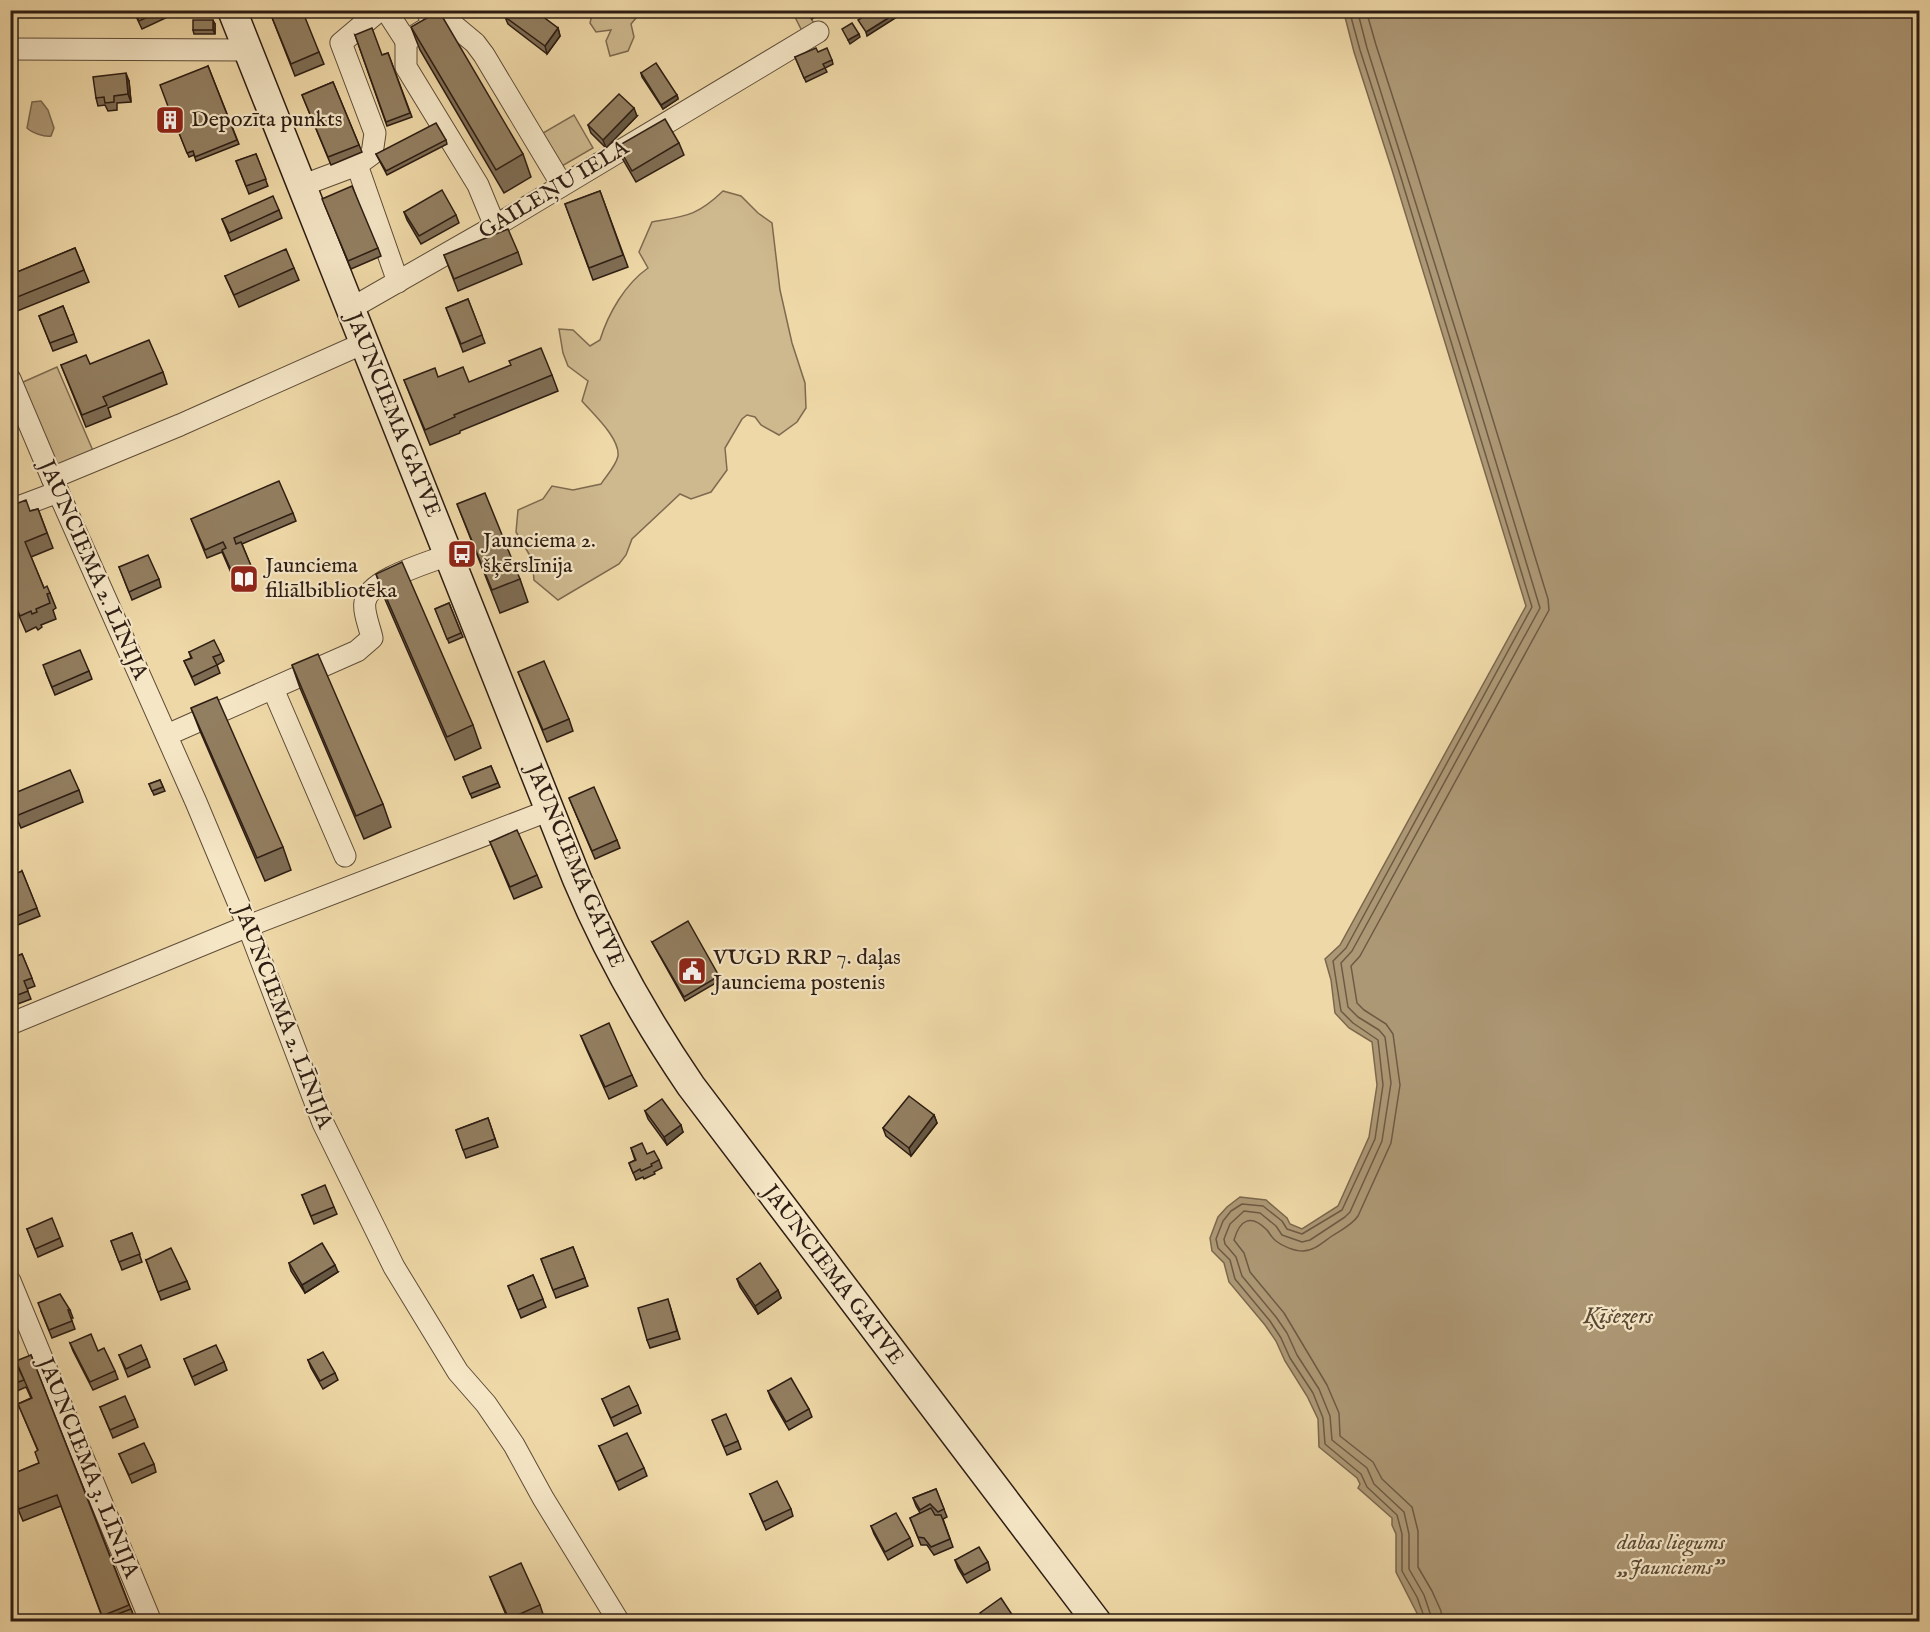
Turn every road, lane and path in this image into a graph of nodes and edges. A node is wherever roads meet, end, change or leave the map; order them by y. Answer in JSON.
{"nodes":[{"id":1,"x":232,"y":10,"type":"edge"},
{"id":2,"x":380,"y":10,"type":"edge"},
{"id":3,"x":386,"y":10,"type":"edge"},
{"id":4,"x":430,"y":17,"type":"edge"},
{"id":5,"x":818,"y":32,"type":"dead end"},
{"id":6,"x":406,"y":41,"type":"junction"},
{"id":7,"x":10,"y":48,"type":"edge"},
{"id":8,"x":247,"y":50,"type":"junction"},
{"id":9,"x":357,"y":165,"type":"junction"},
{"id":10,"x":562,"y":185,"type":"junction"},
{"id":11,"x":301,"y":186,"type":"junction"},
{"id":12,"x":495,"y":226,"type":"junction"},
{"id":13,"x":398,"y":282,"type":"junction"},
{"id":14,"x":350,"y":309,"type":"junction"},
{"id":15,"x":364,"y":343,"type":"junction"},
{"id":16,"x":10,"y":379,"type":"edge"},
{"id":17,"x":55,"y":485,"type":"junction"},
{"id":18,"x":10,"y":510,"type":"edge"},
{"id":19,"x":448,"y":555,"type":"junction"},
{"id":20,"x":273,"y":689,"type":"junction"},
{"id":21,"x":166,"y":735,"type":"junction"},
{"id":22,"x":550,"y":810,"type":"junction"},
{"id":23,"x":345,"y":856,"type":"dead end"},
{"id":24,"x":248,"y":926,"type":"junction"},
{"id":25,"x":10,"y":1024,"type":"edge"},
{"id":26,"x":10,"y":1281,"type":"edge"},
{"id":27,"x":151,"y":1622,"type":"edge"},
{"id":28,"x":619,"y":1622,"type":"edge"},
{"id":29,"x":1097,"y":1622,"type":"edge"}],
"edges":[{"from":1,"to":8,"type":"main road","name":"JAUNCIEMA GATVE"},
{"from":2,"to":9,"type":"street"},
{"from":3,"to":6,"type":"street"},
{"from":4,"to":6,"type":"street"},
{"from":4,"to":10,"type":"street"},
{"from":5,"to":10,"type":"street","name":"GAILEŅU IELA"},
{"from":6,"to":12,"type":"street"},
{"from":7,"to":8,"type":"street"},
{"from":8,"to":11,"type":"main road","name":"JAUNCIEMA GATVE"},
{"from":9,"to":11,"type":"street"},
{"from":9,"to":13,"type":"street"},
{"from":10,"to":12,"type":"street","name":"GAILEŅU IELA"},
{"from":11,"to":14,"type":"main road","name":"JAUNCIEMA GATVE"},
{"from":12,"to":13,"type":"street","name":"GAILEŅU IELA"},
{"from":13,"to":14,"type":"street","name":"GAILEŅU IELA"},
{"from":14,"to":15,"type":"main road","name":"JAUNCIEMA GATVE"},
{"from":15,"to":17,"type":"street"},
{"from":15,"to":19,"type":"main road","name":"JAUNCIEMA GATVE"},
{"from":16,"to":17,"type":"street","name":"JAUNCIEMA 2. LĪNIJA"},
{"from":17,"to":18,"type":"street"},
{"from":17,"to":21,"type":"street","name":"JAUNCIEMA 2. LĪNIJA"},
{"from":19,"to":20,"type":"street"},
{"from":19,"to":22,"type":"main road","name":"JAUNCIEMA GATVE"},
{"from":20,"to":21,"type":"street"},
{"from":20,"to":23,"type":"street"},
{"from":21,"to":24,"type":"street","name":"JAUNCIEMA 2. LĪNIJA"},
{"from":22,"to":24,"type":"street"},
{"from":22,"to":29,"type":"main road","name":"JAUNCIEMA GATVE"},
{"from":24,"to":25,"type":"street"},
{"from":24,"to":28,"type":"street","name":"JAUNCIEMA 2. LĪNIJA"},
{"from":26,"to":27,"type":"street","name":"JAUNCIEMA 3. LĪNIJA"}]}
